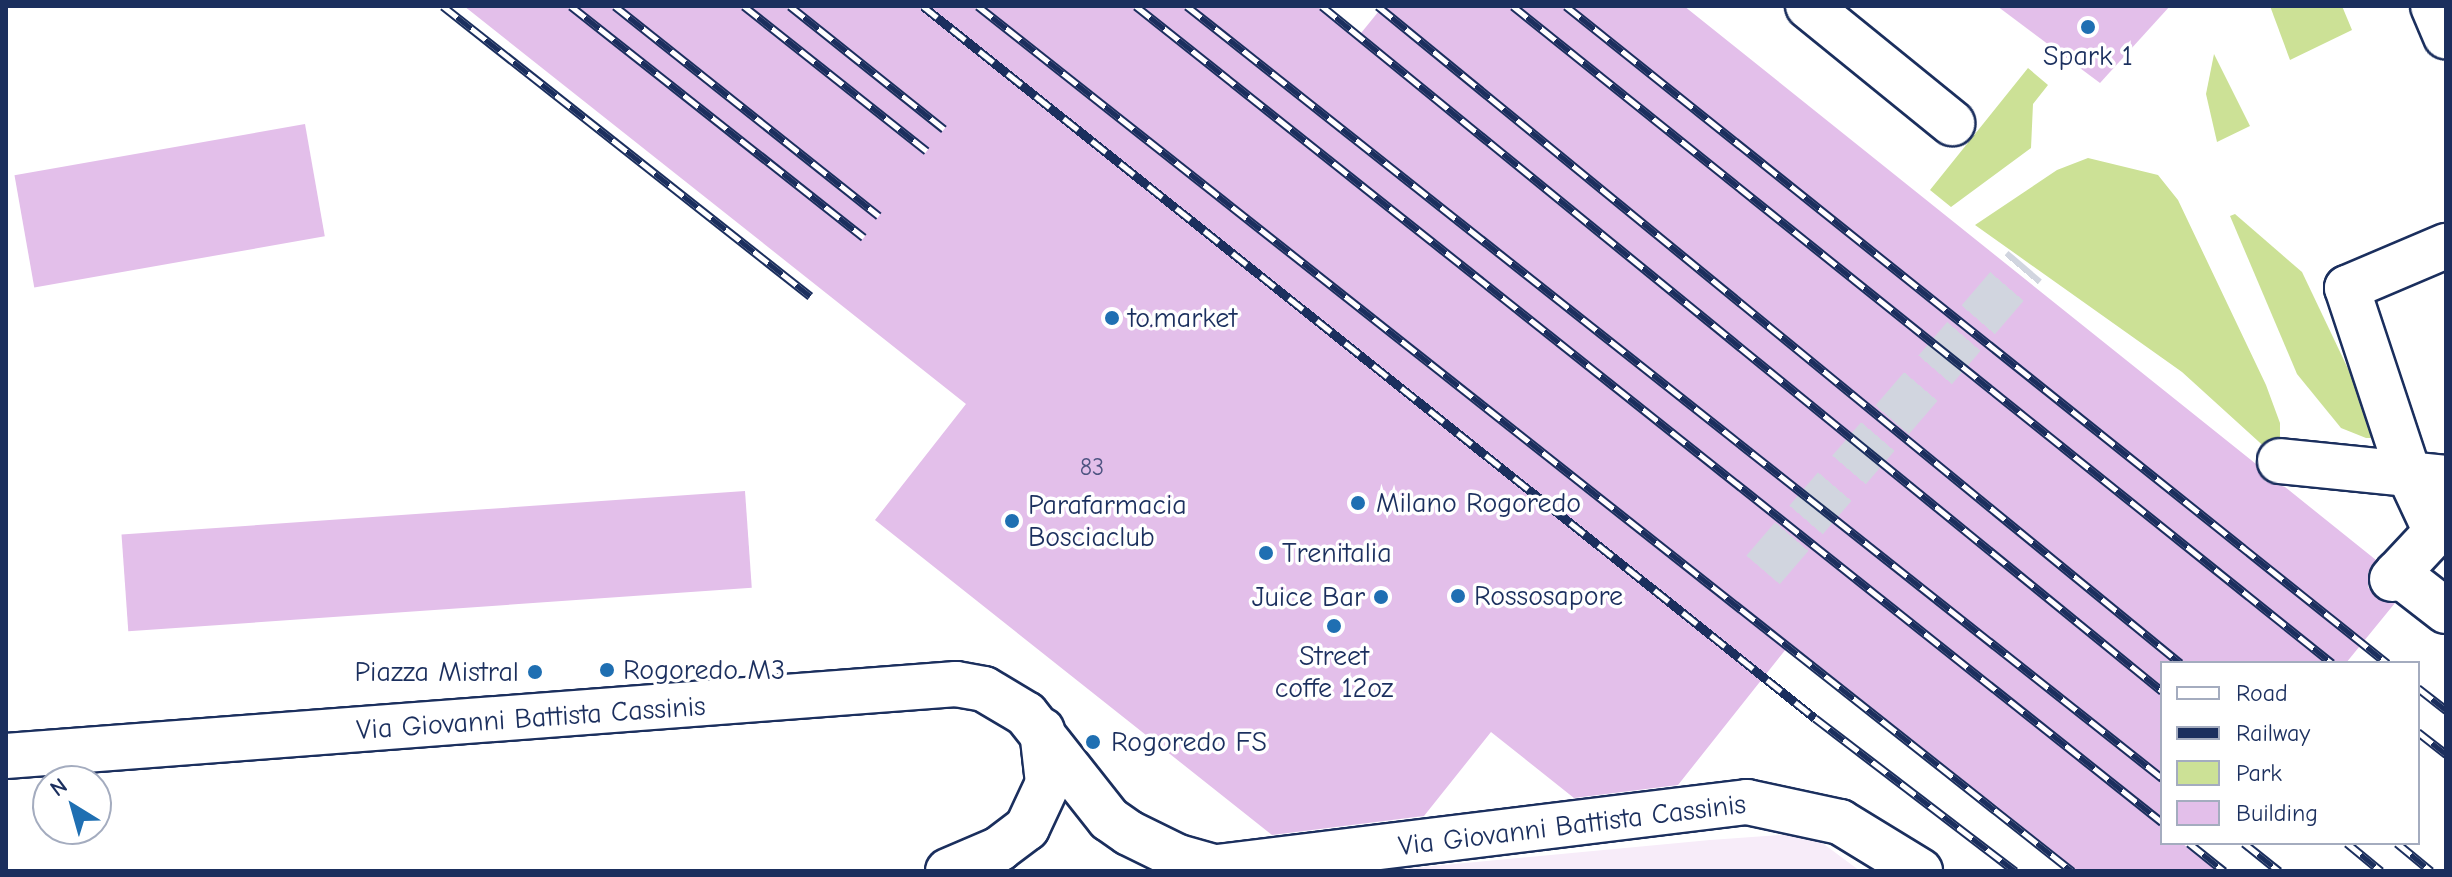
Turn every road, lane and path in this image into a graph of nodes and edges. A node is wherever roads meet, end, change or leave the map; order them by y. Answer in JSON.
{"nodes":[{"id":1,"x":1808,"y":6,"type":"edge"},
{"id":2,"x":2433,"y":6,"type":"edge"},
{"id":3,"x":2446,"y":36,"type":"edge"},
{"id":4,"x":1952,"y":123,"type":"dead end"},
{"id":5,"x":2446,"y":246,"type":"edge"},
{"id":6,"x":2280,"y":461,"type":"dead end"},
{"id":7,"x":2427,"y":475,"type":"edge"},
{"id":8,"x":2446,"y":611,"type":"edge"},
{"id":9,"x":1042,"y":730,"type":"junction"},
{"id":10,"x":6,"y":756,"type":"edge"},
{"id":11,"x":1915,"y":867,"type":"edge"},
{"id":12,"x":1221,"y":869,"type":"junction"},
{"id":13,"x":948,"y":871,"type":"edge"},
{"id":14,"x":1175,"y":871,"type":"edge"}],
"edges":[{"from":1,"to":4,"type":"street"},
{"from":2,"to":3,"type":"street"},
{"from":5,"to":7,"type":"street"},
{"from":6,"to":7,"type":"street"},
{"from":7,"to":8,"type":"street"},
{"from":9,"to":10,"type":"street","name":"Via Giovanni Battista Cassinis"},
{"from":9,"to":12,"type":"street","name":"Via Giovanni Battista Cassinis"},
{"from":9,"to":13,"type":"street"},
{"from":11,"to":12,"type":"street","name":"Via Giovanni Battista Cassinis"},
{"from":12,"to":14,"type":"street","name":"Via Giovanni Battista Cassinis"}]}
